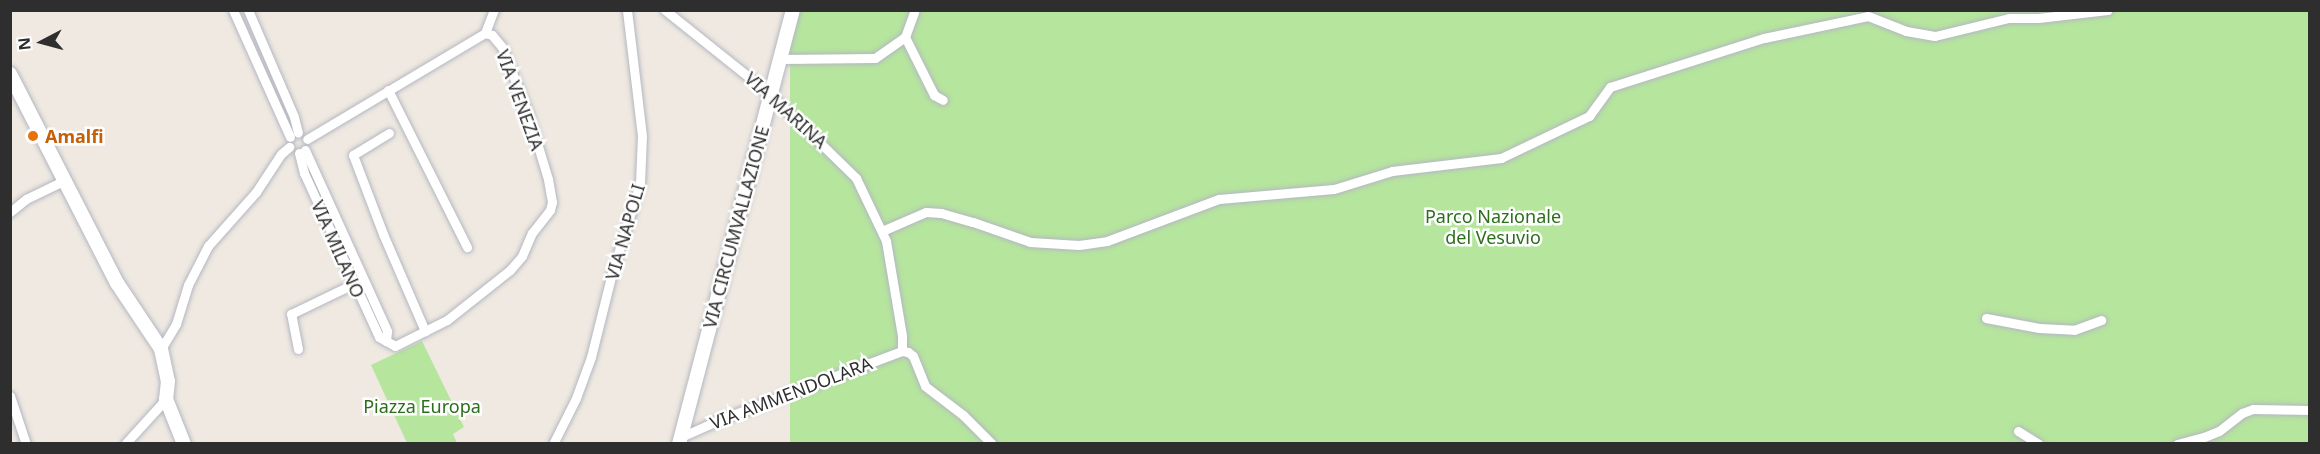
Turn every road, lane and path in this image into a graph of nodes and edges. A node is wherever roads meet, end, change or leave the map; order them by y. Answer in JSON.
{"nodes":[{"id":1,"x":233,"y":10,"type":"edge"},
{"id":2,"x":248,"y":10,"type":"edge"},
{"id":3,"x":494,"y":10,"type":"edge"},
{"id":4,"x":627,"y":10,"type":"edge"},
{"id":5,"x":665,"y":10,"type":"edge"},
{"id":6,"x":793,"y":10,"type":"edge"},
{"id":7,"x":2108,"y":10,"type":"edge"},
{"id":8,"x":914,"y":12,"type":"edge"},
{"id":9,"x":485,"y":33,"type":"junction"},
{"id":10,"x":905,"y":37,"type":"junction"},
{"id":11,"x":781,"y":59,"type":"junction"},
{"id":12,"x":10,"y":74,"type":"edge"},
{"id":13,"x":388,"y":90,"type":"junction"},
{"id":14,"x":771,"y":95,"type":"junction"},
{"id":15,"x":943,"y":100,"type":"dead end"},
{"id":16,"x":389,"y":133,"type":"dead end"},
{"id":17,"x":296,"y":139,"type":"junction"},
{"id":18,"x":302,"y":151,"type":"junction"},
{"id":19,"x":63,"y":181,"type":"junction"},
{"id":20,"x":10,"y":212,"type":"edge"},
{"id":21,"x":882,"y":231,"type":"junction"},
{"id":22,"x":467,"y":247,"type":"dead end"},
{"id":23,"x":353,"y":284,"type":"junction"},
{"id":24,"x":1986,"y":318,"type":"dead end"},
{"id":25,"x":2101,"y":320,"type":"dead end"},
{"id":26,"x":425,"y":331,"type":"junction"},
{"id":27,"x":386,"y":340,"type":"junction"},
{"id":28,"x":161,"y":349,"type":"junction"},
{"id":29,"x":298,"y":349,"type":"dead end"},
{"id":30,"x":902,"y":351,"type":"junction"},
{"id":31,"x":10,"y":396,"type":"edge"},
{"id":32,"x":166,"y":399,"type":"junction"},
{"id":33,"x":2310,"y":410,"type":"edge"},
{"id":34,"x":2018,"y":431,"type":"dead end"},
{"id":35,"x":680,"y":440,"type":"edge"},
{"id":36,"x":26,"y":444,"type":"edge"},
{"id":37,"x":126,"y":444,"type":"edge"},
{"id":38,"x":184,"y":444,"type":"edge"},
{"id":39,"x":553,"y":444,"type":"edge"},
{"id":40,"x":992,"y":444,"type":"edge"},
{"id":41,"x":2039,"y":444,"type":"edge"},
{"id":42,"x":2177,"y":444,"type":"edge"}],
"edges":[{"from":1,"to":17,"type":"street"},
{"from":2,"to":17,"type":"street"},
{"from":3,"to":9,"type":"street"},
{"from":4,"to":39,"type":"street","name":"VIA NAPOLI"},
{"from":5,"to":14,"type":"street","name":"VIA MARINA"},
{"from":6,"to":11,"type":"main road","name":"VIA CIRCUMVALLAZIONE"},
{"from":7,"to":21,"type":"street"},
{"from":8,"to":10,"type":"street"},
{"from":9,"to":13,"type":"street","name":"VIA VENEZIA"},
{"from":9,"to":26,"type":"street","name":"VIA VENEZIA"},
{"from":10,"to":11,"type":"street"},
{"from":10,"to":15,"type":"street"},
{"from":11,"to":14,"type":"main road","name":"VIA CIRCUMVALLAZIONE"},
{"from":12,"to":19,"type":"main road"},
{"from":13,"to":17,"type":"street","name":"VIA VENEZIA"},
{"from":13,"to":22,"type":"street"},
{"from":14,"to":21,"type":"street","name":"VIA MARINA"},
{"from":14,"to":35,"type":"main road","name":"VIA CIRCUMVALLAZIONE"},
{"from":16,"to":26,"type":"street"},
{"from":17,"to":18,"type":"street"},
{"from":17,"to":18,"type":"street"},
{"from":17,"to":28,"type":"street","name":"VIA VENEZIA"},
{"from":18,"to":23,"type":"street","name":"VIA MILANO"},
{"from":18,"to":27,"type":"street","name":"VIA MILANO"},
{"from":19,"to":20,"type":"street"},
{"from":19,"to":28,"type":"main road"},
{"from":21,"to":30,"type":"street"},
{"from":23,"to":27,"type":"street","name":"VIA MILANO"},
{"from":23,"to":29,"type":"street"},
{"from":24,"to":25,"type":"street"},
{"from":26,"to":27,"type":"street"},
{"from":28,"to":32,"type":"main road"},
{"from":30,"to":35,"type":"street","name":"VIA AMMENDOLARA"},
{"from":30,"to":40,"type":"street"},
{"from":31,"to":36,"type":"street"},
{"from":32,"to":37,"type":"street"},
{"from":32,"to":38,"type":"main road"},
{"from":33,"to":42,"type":"street"},
{"from":34,"to":41,"type":"street"}]}
